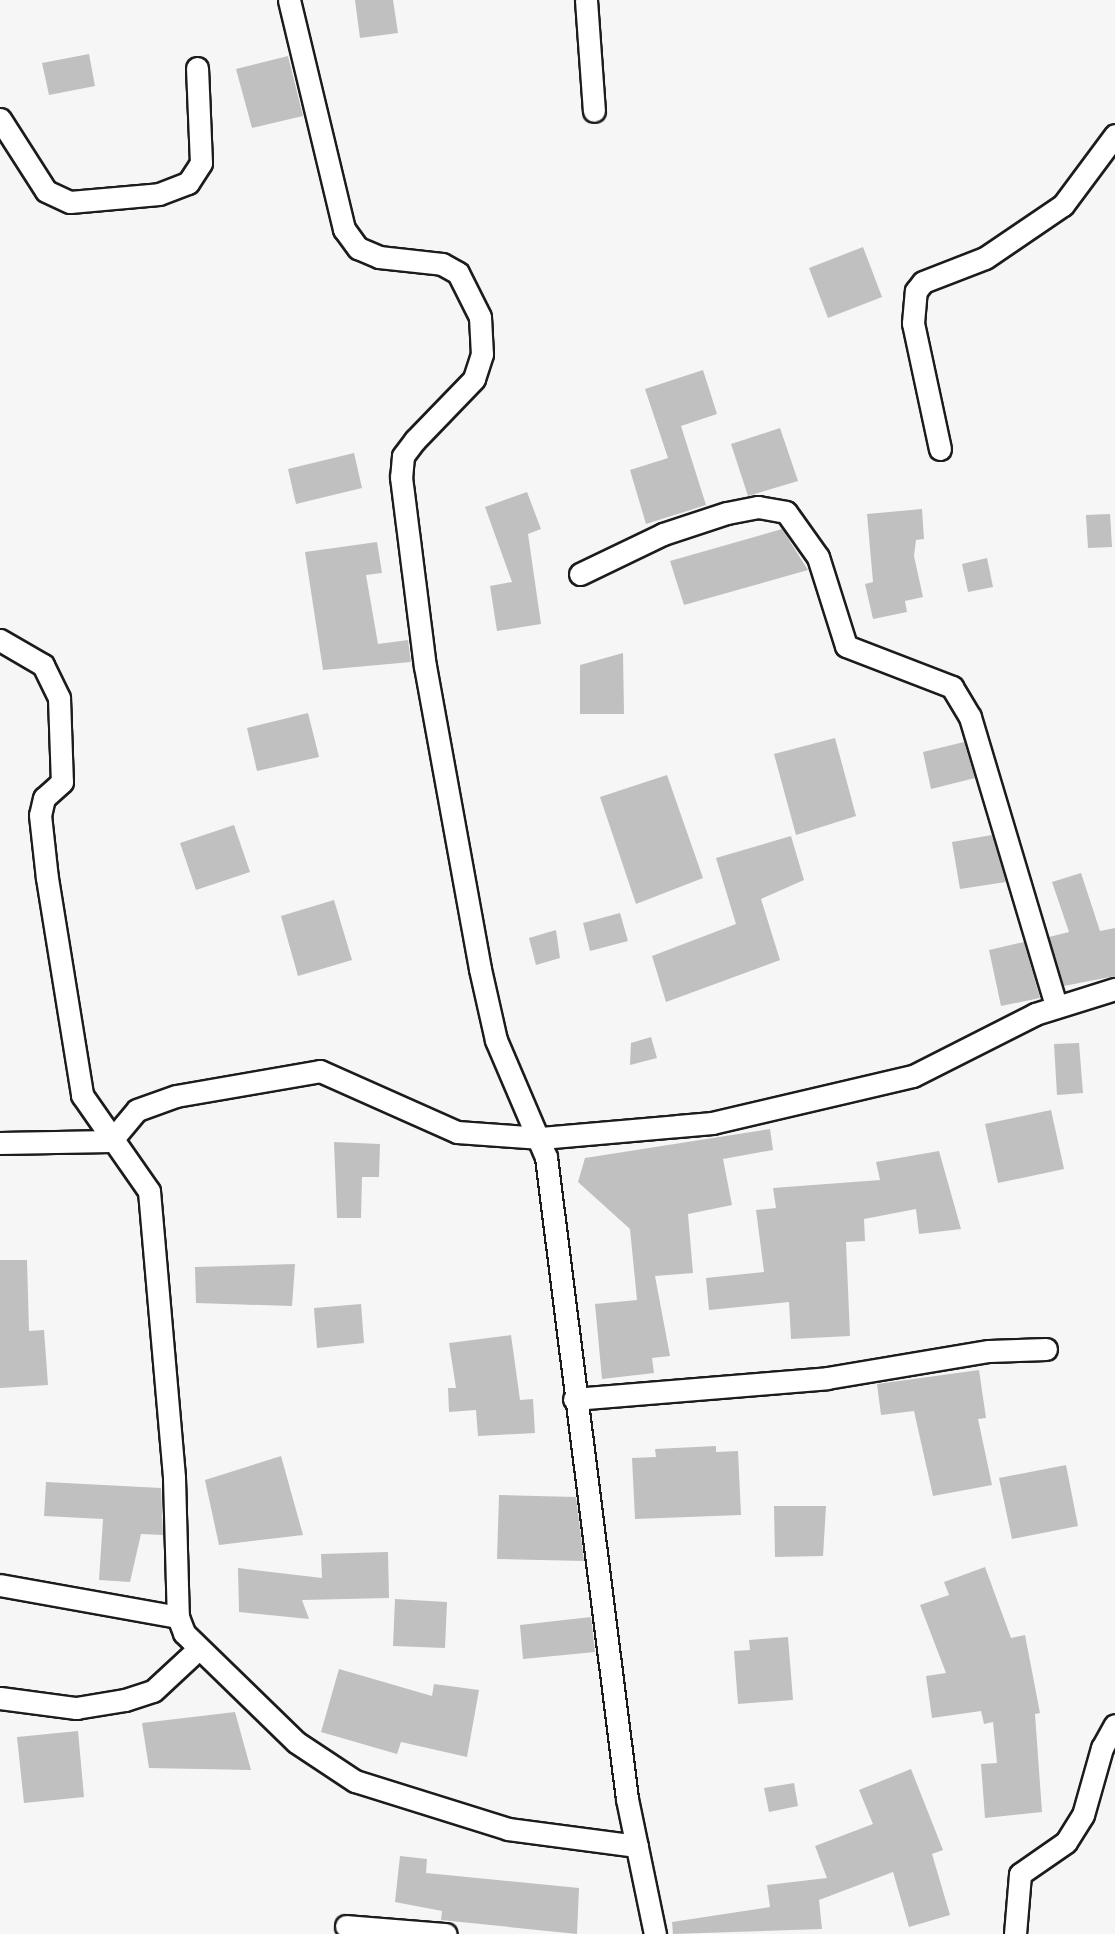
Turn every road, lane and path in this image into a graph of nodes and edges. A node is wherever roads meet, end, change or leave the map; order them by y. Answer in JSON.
{"nodes":[{"id":1,"x":289,"y":0,"type":"edge"},
{"id":2,"x":586,"y":0,"type":"edge"},
{"id":3,"x":197,"y":68,"type":"dead end"},
{"id":4,"x":594,"y":111,"type":"dead end"},
{"id":5,"x":0,"y":119,"type":"edge"},
{"id":6,"x":1115,"y":135,"type":"edge"},
{"id":7,"x":940,"y":449,"type":"dead end"},
{"id":8,"x":579,"y":574,"type":"dead end"},
{"id":9,"x":0,"y":640,"type":"edge"},
{"id":10,"x":1115,"y":989,"type":"edge"},
{"id":11,"x":1056,"y":1005,"type":"junction"},
{"id":12,"x":541,"y":1138,"type":"junction"},
{"id":13,"x":111,"y":1141,"type":"junction"},
{"id":14,"x":0,"y":1143,"type":"edge"},
{"id":15,"x":1046,"y":1349,"type":"dead end"},
{"id":16,"x":574,"y":1399,"type":"junction"},
{"id":17,"x":0,"y":1584,"type":"edge"},
{"id":18,"x":178,"y":1617,"type":"junction"},
{"id":19,"x":196,"y":1651,"type":"junction"},
{"id":20,"x":0,"y":1698,"type":"edge"},
{"id":21,"x":1115,"y":1725,"type":"edge"},
{"id":22,"x":637,"y":1846,"type":"junction"},
{"id":23,"x":346,"y":1926,"type":"dead end"},
{"id":24,"x":446,"y":1934,"type":"edge"},
{"id":25,"x":654,"y":1934,"type":"edge"},
{"id":26,"x":1015,"y":1934,"type":"edge"}],
"edges":[{"from":1,"to":12,"type":"street"},
{"from":2,"to":4,"type":"street"},
{"from":3,"to":5,"type":"street"},
{"from":6,"to":7,"type":"street"},
{"from":8,"to":11,"type":"street"},
{"from":9,"to":13,"type":"street"},
{"from":10,"to":11,"type":"street"},
{"from":11,"to":12,"type":"street"},
{"from":12,"to":13,"type":"street"},
{"from":12,"to":16,"type":"street"},
{"from":13,"to":14,"type":"street"},
{"from":13,"to":18,"type":"street"},
{"from":15,"to":16,"type":"street"},
{"from":16,"to":22,"type":"street"},
{"from":17,"to":18,"type":"street"},
{"from":18,"to":19,"type":"street"},
{"from":19,"to":20,"type":"street"},
{"from":19,"to":22,"type":"street"},
{"from":21,"to":26,"type":"street"},
{"from":22,"to":25,"type":"street"},
{"from":23,"to":24,"type":"street"}]}
